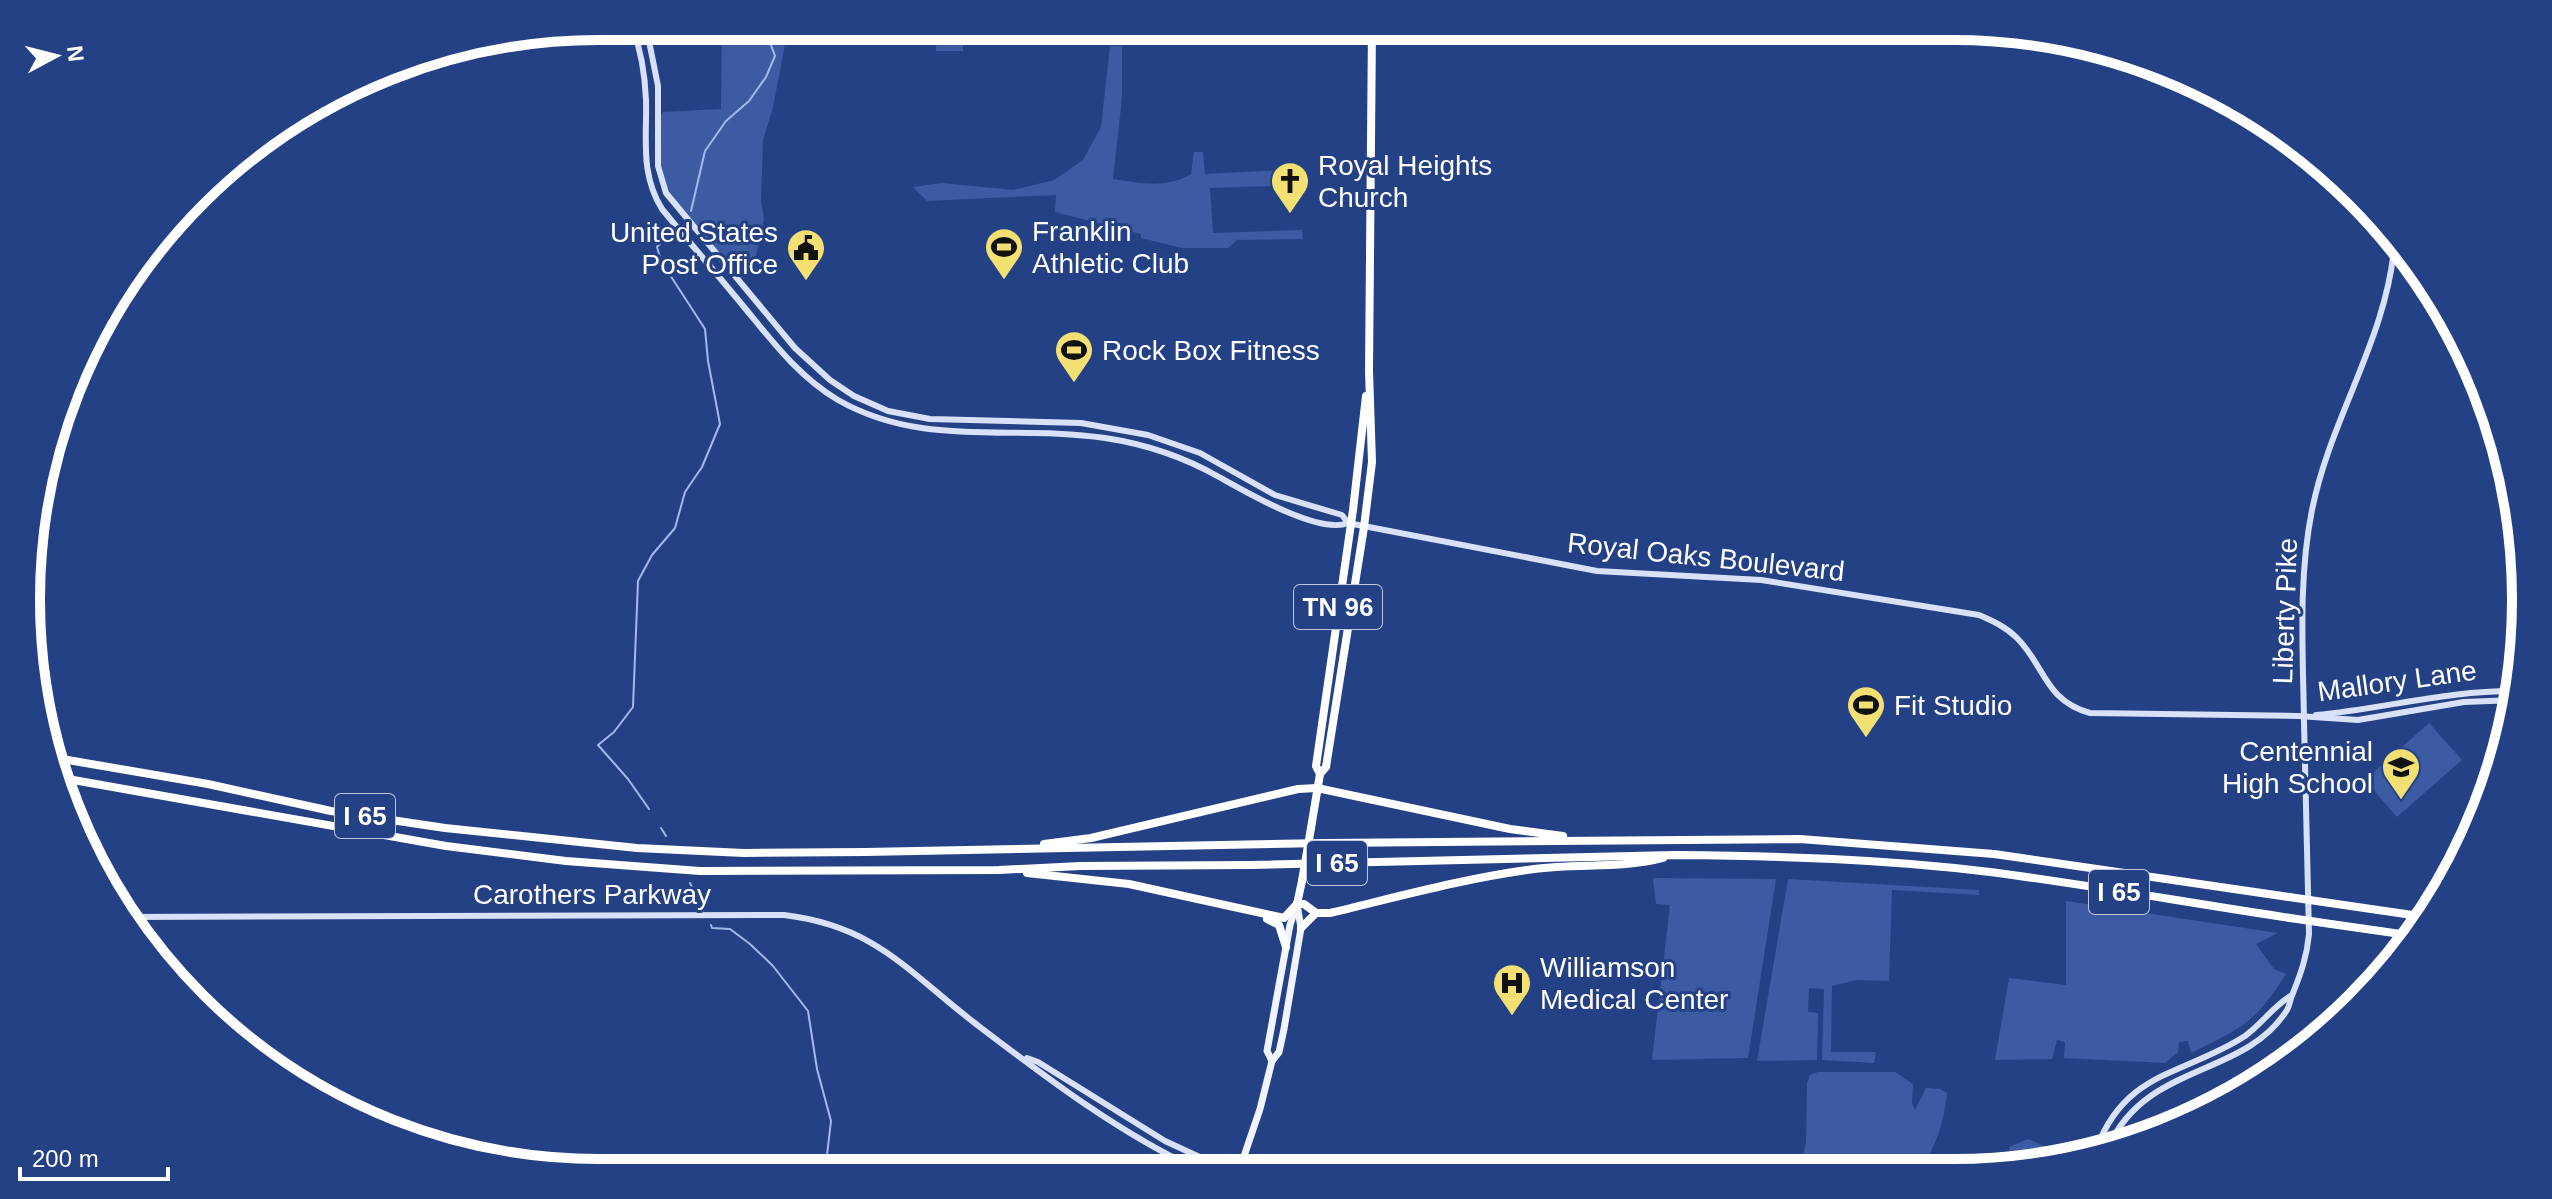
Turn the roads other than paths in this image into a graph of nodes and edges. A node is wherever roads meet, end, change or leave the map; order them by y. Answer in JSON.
{"nodes":[{"id":1,"x":636,"y":40,"type":"edge"},
{"id":2,"x":649,"y":40,"type":"edge"},
{"id":3,"x":1372,"y":40,"type":"edge"},
{"id":4,"x":2393,"y":255,"type":"edge"},
{"id":5,"x":1369,"y":371,"type":"junction"},
{"id":6,"x":1200,"y":453,"type":"junction"},
{"id":7,"x":1195,"y":464,"type":"junction"},
{"id":8,"x":1349,"y":524,"type":"junction"},
{"id":9,"x":1364,"y":527,"type":"junction"},
{"id":10,"x":2504,"y":691,"type":"edge"},
{"id":11,"x":2502,"y":700,"type":"edge"},
{"id":12,"x":2304,"y":717,"type":"junction"},
{"id":13,"x":64,"y":759,"type":"edge"},
{"id":14,"x":1320,"y":774,"type":"junction"},
{"id":15,"x":70,"y":779,"type":"edge"},
{"id":16,"x":1317,"y":788,"type":"junction"},
{"id":17,"x":1652,"y":839,"type":"junction"},
{"id":18,"x":1005,"y":850,"type":"junction"},
{"id":19,"x":1675,"y":855,"type":"junction"},
{"id":20,"x":999,"y":870,"type":"junction"},
{"id":21,"x":1297,"y":904,"type":"junction"},
{"id":22,"x":1256,"y":913,"type":"junction"},
{"id":23,"x":1316,"y":913,"type":"junction"},
{"id":24,"x":2414,"y":915,"type":"edge"},
{"id":25,"x":139,"y":917,"type":"edge"},
{"id":26,"x":1301,"y":928,"type":"junction"},
{"id":27,"x":2400,"y":934,"type":"edge"},
{"id":28,"x":1286,"y":947,"type":"junction"},
{"id":29,"x":2292,"y":995,"type":"junction"},
{"id":30,"x":1017,"y":1054,"type":"junction"},
{"id":31,"x":1272,"y":1061,"type":"junction"},
{"id":32,"x":2191,"y":1061,"type":"junction"},
{"id":33,"x":2195,"y":1072,"type":"junction"},
{"id":34,"x":1116,"y":1111,"type":"junction"},
{"id":35,"x":1110,"y":1120,"type":"junction"},
{"id":36,"x":2116,"y":1134,"type":"edge"},
{"id":37,"x":2101,"y":1139,"type":"edge"},
{"id":38,"x":1176,"y":1159,"type":"edge"},
{"id":39,"x":1204,"y":1159,"type":"edge"},
{"id":40,"x":1243,"y":1159,"type":"edge"}],
"edges":[{"from":1,"to":7,"type":"main road"},
{"from":2,"to":6,"type":"main road"},
{"from":3,"to":5,"type":"highway","number":"TN 96"},
{"from":4,"to":12,"type":"main road","name":"Liberty Pike"},
{"from":5,"to":8,"type":"highway","number":"TN 96"},
{"from":5,"to":9,"type":"highway","number":"TN 96"},
{"from":6,"to":7,"type":"main road"},
{"from":6,"to":8,"type":"main road"},
{"from":7,"to":8,"type":"main road"},
{"from":8,"to":9,"type":"main road","name":"Royal Oaks Boulevard"},
{"from":8,"to":14,"type":"highway","number":"TN 96"},
{"from":9,"to":12,"type":"main road","name":"Royal Oaks Boulevard"},
{"from":9,"to":14,"type":"highway","number":"TN 96"},
{"from":10,"to":12,"type":"main road","name":"Mallory Lane"},
{"from":11,"to":12,"type":"main road","name":"Mallory Lane"},
{"from":12,"to":29,"type":"main road","name":"Liberty Pike"},
{"from":13,"to":18,"type":"highway","number":"I 65"},
{"from":14,"to":16,"type":"highway","number":"TN 96"},
{"from":15,"to":20,"type":"highway","number":"I 65"},
{"from":16,"to":17,"type":"highway"},
{"from":16,"to":18,"type":"highway"},
{"from":16,"to":21,"type":"highway","number":"TN 96","bridge":true},
{"from":17,"to":18,"type":"highway","number":"I 65"},
{"from":17,"to":24,"type":"highway","number":"I 65","bridge":true},
{"from":19,"to":20,"type":"highway","number":"I 65"},
{"from":19,"to":23,"type":"highway"},
{"from":19,"to":27,"type":"highway","number":"I 65","bridge":true},
{"from":20,"to":22,"type":"highway"},
{"from":21,"to":22,"type":"highway"},
{"from":21,"to":23,"type":"highway"},
{"from":21,"to":26,"type":"main road"},
{"from":21,"to":28,"type":"main road"},
{"from":22,"to":28,"type":"highway"},
{"from":23,"to":26,"type":"highway"},
{"from":25,"to":30,"type":"main road","name":"Carothers Parkway"},
{"from":26,"to":31,"type":"main road"},
{"from":28,"to":31,"type":"main road"},
{"from":29,"to":32,"type":"main road"},
{"from":29,"to":33,"type":"main road","name":"Liberty Pike"},
{"from":30,"to":34,"type":"main road","name":"Carothers Parkway"},
{"from":30,"to":35,"type":"main road","name":"Carothers Parkway"},
{"from":31,"to":40,"type":"main road"},
{"from":32,"to":33,"type":"main road"},
{"from":32,"to":37,"type":"main road"},
{"from":33,"to":36,"type":"main road","name":"Liberty Pike"},
{"from":34,"to":35,"type":"main road"},
{"from":34,"to":39,"type":"main road","name":"Carothers Parkway"},
{"from":35,"to":38,"type":"main road","name":"Carothers Parkway"}]}
